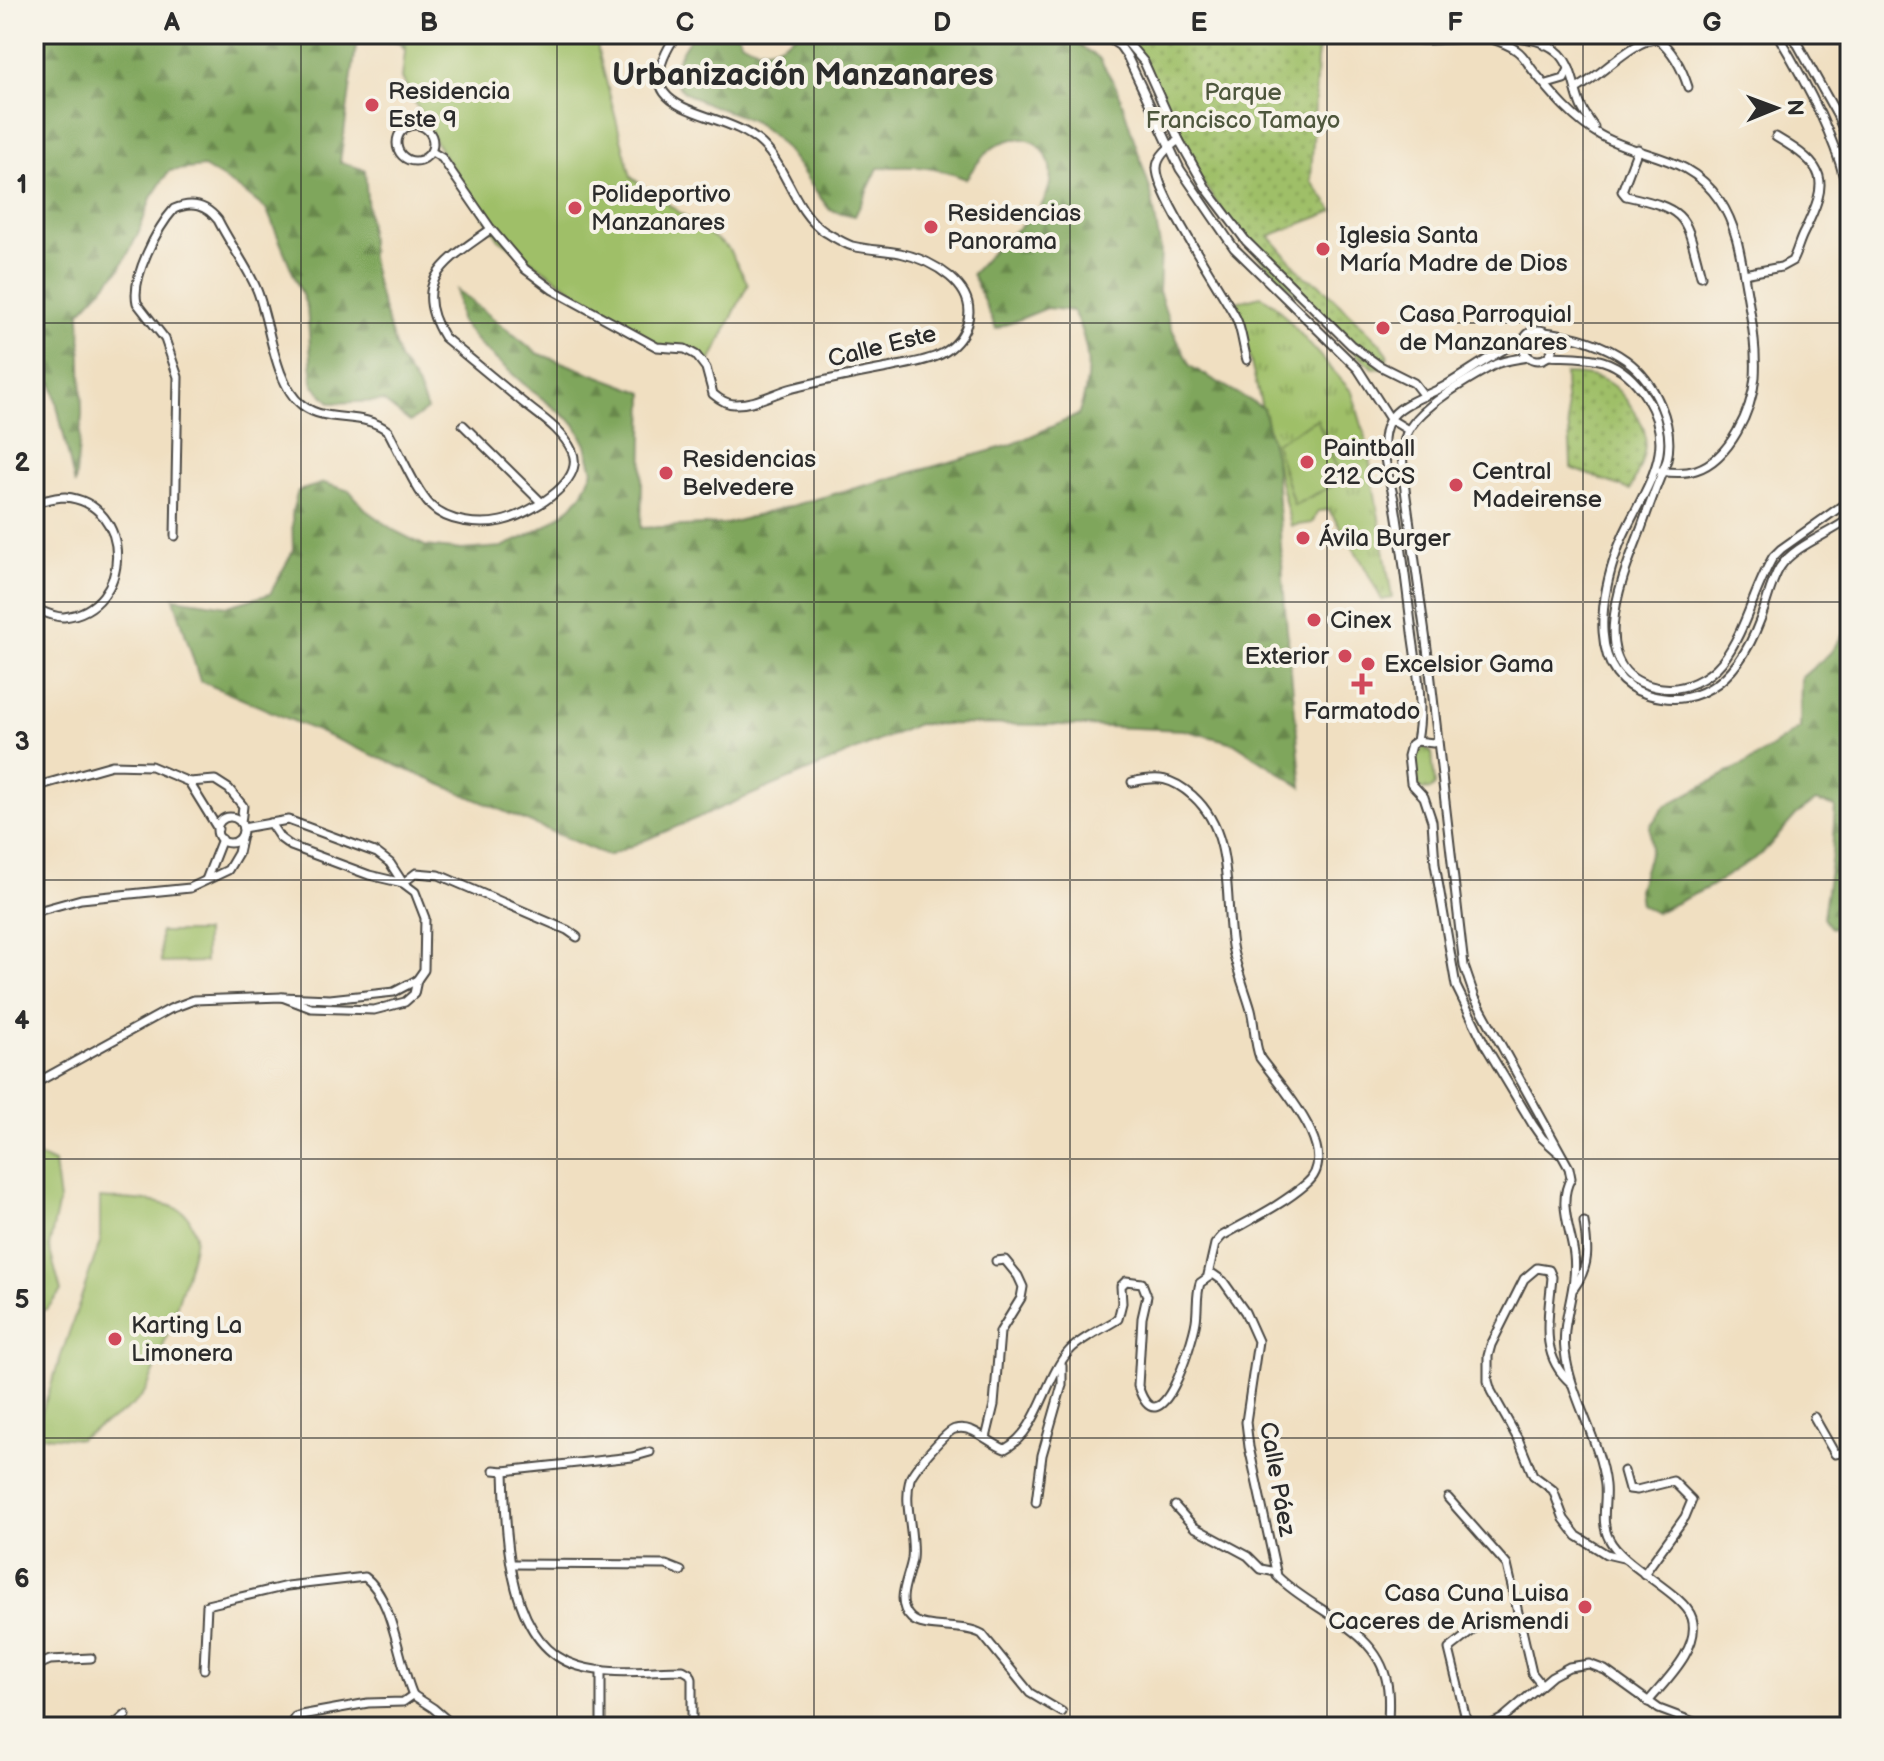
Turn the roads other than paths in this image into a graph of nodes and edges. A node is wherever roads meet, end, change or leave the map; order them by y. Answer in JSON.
{"nodes":[{"id":1,"x":677,"y":34,"type":"edge"},
{"id":2,"x":1102,"y":34,"type":"edge"},
{"id":3,"x":1120,"y":34,"type":"edge"},
{"id":4,"x":1390,"y":34,"type":"edge"},
{"id":5,"x":1551,"y":34,"type":"edge"},
{"id":6,"x":1777,"y":34,"type":"edge"},
{"id":7,"x":1792,"y":34,"type":"edge"},
{"id":8,"x":1489,"y":38,"type":"junction"},
{"id":9,"x":1544,"y":45,"type":"junction"},
{"id":10,"x":1524,"y":56,"type":"junction"},
{"id":11,"x":1569,"y":68,"type":"junction"},
{"id":12,"x":1547,"y":84,"type":"junction"},
{"id":13,"x":1688,"y":87,"type":"dead end"},
{"id":14,"x":1576,"y":89,"type":"junction"},
{"id":15,"x":1600,"y":135,"type":"junction"},
{"id":16,"x":1776,"y":137,"type":"dead end"},
{"id":17,"x":1179,"y":140,"type":"junction"},
{"id":18,"x":1850,"y":145,"type":"edge"},
{"id":19,"x":1169,"y":147,"type":"junction"},
{"id":20,"x":1638,"y":149,"type":"junction"},
{"id":21,"x":432,"y":152,"type":"junction"},
{"id":22,"x":1850,"y":216,"type":"edge"},
{"id":23,"x":491,"y":229,"type":"junction"},
{"id":24,"x":1744,"y":274,"type":"junction"},
{"id":25,"x":1701,"y":276,"type":"dead end"},
{"id":26,"x":1544,"y":332,"type":"junction"},
{"id":27,"x":1524,"y":339,"type":"junction"},
{"id":28,"x":1549,"y":356,"type":"junction"},
{"id":29,"x":1527,"y":357,"type":"junction"},
{"id":30,"x":1247,"y":360,"type":"dead end"},
{"id":31,"x":1423,"y":395,"type":"junction"},
{"id":32,"x":1430,"y":404,"type":"junction"},
{"id":33,"x":1390,"y":419,"type":"junction"},
{"id":34,"x":463,"y":425,"type":"dead end"},
{"id":35,"x":1408,"y":430,"type":"junction"},
{"id":36,"x":1658,"y":471,"type":"junction"},
{"id":37,"x":1850,"y":500,"type":"edge"},
{"id":38,"x":541,"y":502,"type":"junction"},
{"id":39,"x":34,"y":503,"type":"edge"},
{"id":40,"x":1850,"y":518,"type":"edge"},
{"id":41,"x":175,"y":536,"type":"dead end"},
{"id":42,"x":34,"y":608,"type":"edge"},
{"id":43,"x":1438,"y":739,"type":"junction"},
{"id":44,"x":1417,"y":741,"type":"junction"},
{"id":45,"x":189,"y":782,"type":"junction"},
{"id":46,"x":1132,"y":782,"type":"dead end"},
{"id":47,"x":34,"y":787,"type":"edge"},
{"id":48,"x":1442,"y":788,"type":"junction"},
{"id":49,"x":1419,"y":792,"type":"junction"},
{"id":50,"x":270,"y":823,"type":"junction"},
{"id":51,"x":218,"y":829,"type":"junction"},
{"id":52,"x":242,"y":829,"type":"junction"},
{"id":53,"x":222,"y":839,"type":"junction"},
{"id":54,"x":206,"y":880,"type":"junction"},
{"id":55,"x":403,"y":883,"type":"junction"},
{"id":56,"x":34,"y":912,"type":"edge"},
{"id":57,"x":577,"y":937,"type":"dead end"},
{"id":58,"x":417,"y":980,"type":"junction"},
{"id":59,"x":282,"y":997,"type":"junction"},
{"id":60,"x":34,"y":1084,"type":"edge"},
{"id":61,"x":1564,"y":1157,"type":"junction"},
{"id":62,"x":1584,"y":1222,"type":"dead end"},
{"id":63,"x":996,"y":1261,"type":"dead end"},
{"id":64,"x":1208,"y":1275,"type":"junction"},
{"id":65,"x":1574,"y":1288,"type":"junction"},
{"id":66,"x":1062,"y":1364,"type":"junction"},
{"id":67,"x":1572,"y":1385,"type":"junction"},
{"id":68,"x":1814,"y":1417,"type":"dead end"},
{"id":69,"x":986,"y":1438,"type":"junction"},
{"id":70,"x":1850,"y":1451,"type":"edge"},
{"id":71,"x":650,"y":1452,"type":"dead end"},
{"id":72,"x":494,"y":1470,"type":"dead end"},
{"id":73,"x":504,"y":1471,"type":"junction"},
{"id":74,"x":1624,"y":1471,"type":"dead end"},
{"id":75,"x":1448,"y":1498,"type":"dead end"},
{"id":76,"x":1036,"y":1502,"type":"dead end"},
{"id":77,"x":1175,"y":1506,"type":"dead end"},
{"id":78,"x":1625,"y":1558,"type":"junction"},
{"id":79,"x":512,"y":1564,"type":"junction"},
{"id":80,"x":681,"y":1571,"type":"dead end"},
{"id":81,"x":1276,"y":1572,"type":"junction"},
{"id":82,"x":1644,"y":1574,"type":"junction"},
{"id":83,"x":1472,"y":1631,"type":"dead end"},
{"id":84,"x":91,"y":1658,"type":"dead end"},
{"id":85,"x":34,"y":1667,"type":"edge"},
{"id":86,"x":204,"y":1669,"type":"dead end"},
{"id":87,"x":601,"y":1670,"type":"junction"},
{"id":88,"x":1541,"y":1684,"type":"junction"},
{"id":89,"x":413,"y":1695,"type":"junction"},
{"id":90,"x":1648,"y":1702,"type":"junction"},
{"id":91,"x":1062,"y":1712,"type":"dead end"},
{"id":92,"x":126,"y":1715,"type":"dead end"},
{"id":93,"x":112,"y":1727,"type":"edge"},
{"id":94,"x":289,"y":1727,"type":"edge"},
{"id":95,"x":455,"y":1727,"type":"edge"},
{"id":96,"x":601,"y":1727,"type":"edge"},
{"id":97,"x":692,"y":1727,"type":"edge"},
{"id":98,"x":1388,"y":1727,"type":"edge"},
{"id":99,"x":1468,"y":1727,"type":"edge"},
{"id":100,"x":1486,"y":1727,"type":"edge"},
{"id":101,"x":1707,"y":1727,"type":"edge"}],
"edges":[{"from":1,"to":23,"type":"street","name":"Calle Este"},
{"from":2,"to":19,"type":"street"},
{"from":3,"to":17,"type":"street"},
{"from":4,"to":8,"type":"street"},
{"from":5,"to":9,"type":"street"},
{"from":6,"to":22,"type":"street"},
{"from":7,"to":18,"type":"street"},
{"from":8,"to":9,"type":"street"},
{"from":8,"to":10,"type":"street"},
{"from":9,"to":10,"type":"street"},
{"from":9,"to":11,"type":"street"},
{"from":10,"to":12,"type":"street"},
{"from":11,"to":12,"type":"street"},
{"from":11,"to":14,"type":"street"},
{"from":12,"to":15,"type":"street"},
{"from":13,"to":14,"type":"street"},
{"from":14,"to":15,"type":"street"},
{"from":15,"to":20,"type":"street"},
{"from":16,"to":24,"type":"street"},
{"from":17,"to":19,"type":"street"},
{"from":17,"to":31,"type":"street"},
{"from":19,"to":30,"type":"street"},
{"from":19,"to":33,"type":"street"},
{"from":20,"to":24,"type":"street"},
{"from":20,"to":25,"type":"street"},
{"from":21,"to":21,"type":"street"},
{"from":21,"to":23,"type":"street","name":"Calle Este"},
{"from":23,"to":38,"type":"street"},
{"from":24,"to":36,"type":"street"},
{"from":26,"to":27,"type":"street"},
{"from":26,"to":28,"type":"street"},
{"from":26,"to":36,"type":"street"},
{"from":27,"to":29,"type":"street"},
{"from":27,"to":31,"type":"street"},
{"from":28,"to":29,"type":"street"},
{"from":28,"to":36,"type":"street"},
{"from":29,"to":32,"type":"street"},
{"from":31,"to":32,"type":"street"},
{"from":31,"to":33,"type":"street"},
{"from":32,"to":35,"type":"street"},
{"from":33,"to":35,"type":"street"},
{"from":33,"to":44,"type":"street"},
{"from":34,"to":38,"type":"street"},
{"from":35,"to":43,"type":"street"},
{"from":36,"to":37,"type":"street"},
{"from":36,"to":40,"type":"street"},
{"from":38,"to":41,"type":"street"},
{"from":39,"to":42,"type":"street"},
{"from":43,"to":44,"type":"street"},
{"from":43,"to":48,"type":"street"},
{"from":44,"to":49,"type":"street"},
{"from":45,"to":47,"type":"street"},
{"from":45,"to":51,"type":"street"},
{"from":45,"to":52,"type":"street"},
{"from":46,"to":64,"type":"street"},
{"from":48,"to":49,"type":"street"},
{"from":48,"to":61,"type":"street"},
{"from":49,"to":61,"type":"street"},
{"from":50,"to":52,"type":"street"},
{"from":50,"to":55,"type":"street"},
{"from":50,"to":55,"type":"street"},
{"from":51,"to":52,"type":"street"},
{"from":51,"to":53,"type":"street"},
{"from":52,"to":53,"type":"street"},
{"from":52,"to":54,"type":"street"},
{"from":53,"to":54,"type":"street"},
{"from":54,"to":56,"type":"street"},
{"from":55,"to":57,"type":"street"},
{"from":55,"to":58,"type":"street"},
{"from":58,"to":59,"type":"street"},
{"from":58,"to":59,"type":"street"},
{"from":59,"to":60,"type":"street"},
{"from":61,"to":65,"type":"street"},
{"from":62,"to":65,"type":"street"},
{"from":63,"to":69,"type":"street"},
{"from":64,"to":66,"type":"street"},
{"from":64,"to":81,"type":"street","name":"Calle Páez"},
{"from":65,"to":67,"type":"street"},
{"from":66,"to":69,"type":"street"},
{"from":66,"to":76,"type":"street"},
{"from":67,"to":78,"type":"street"},
{"from":67,"to":78,"type":"street"},
{"from":68,"to":70,"type":"street"},
{"from":69,"to":91,"type":"street"},
{"from":71,"to":73,"type":"street"},
{"from":72,"to":73,"type":"street"},
{"from":73,"to":79,"type":"street"},
{"from":74,"to":82,"type":"street"},
{"from":75,"to":88,"type":"street"},
{"from":77,"to":81,"type":"street"},
{"from":78,"to":82,"type":"street"},
{"from":79,"to":80,"type":"street"},
{"from":79,"to":87,"type":"street"},
{"from":81,"to":98,"type":"street","name":"Calle Páez"},
{"from":82,"to":90,"type":"street"},
{"from":83,"to":99,"type":"street"},
{"from":84,"to":85,"type":"street"},
{"from":86,"to":89,"type":"street"},
{"from":87,"to":96,"type":"street"},
{"from":87,"to":97,"type":"street"},
{"from":88,"to":90,"type":"street"},
{"from":88,"to":100,"type":"street"},
{"from":89,"to":94,"type":"street"},
{"from":89,"to":95,"type":"street"},
{"from":90,"to":101,"type":"street"},
{"from":92,"to":93,"type":"street"}]}
